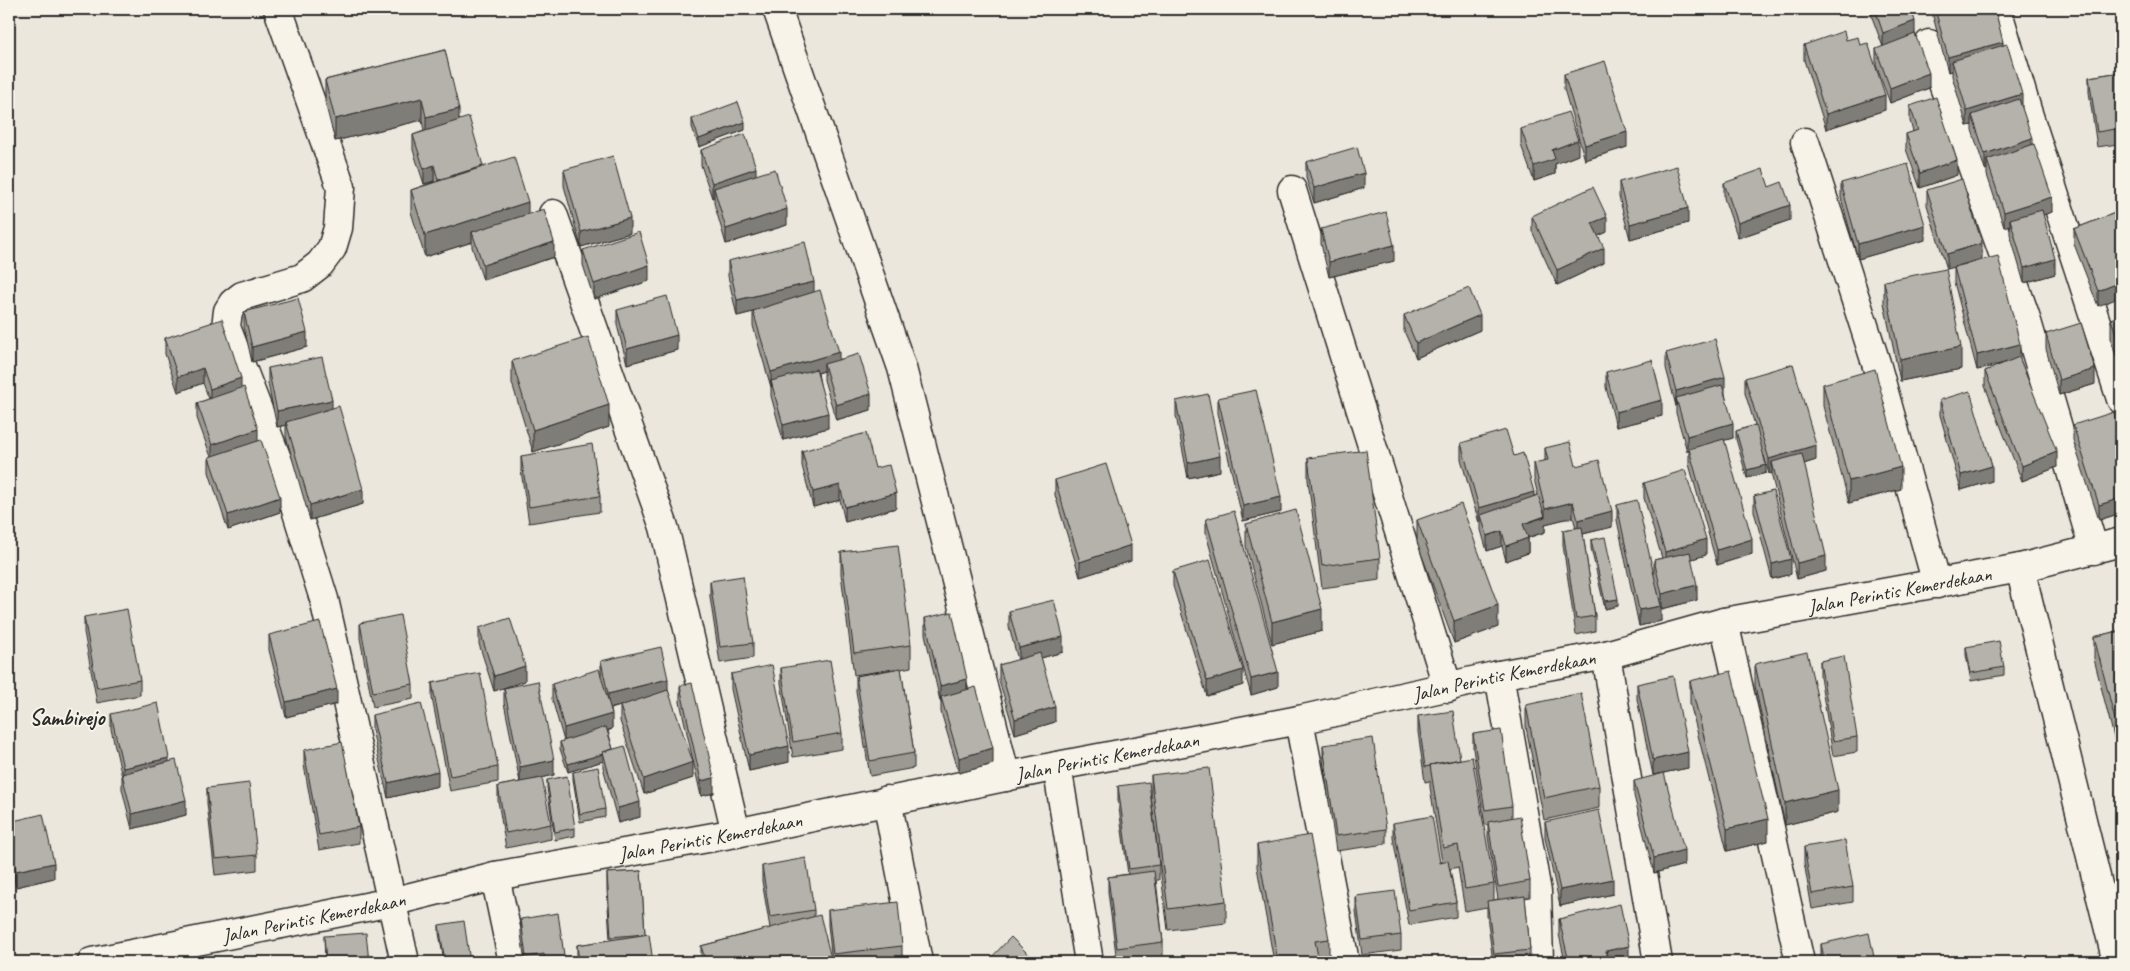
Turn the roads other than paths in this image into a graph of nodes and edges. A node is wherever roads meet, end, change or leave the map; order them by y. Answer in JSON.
{"nodes":[{"id":1,"x":278,"y":9,"type":"edge"},
{"id":2,"x":777,"y":9,"type":"edge"},
{"id":3,"x":1997,"y":9,"type":"edge"},
{"id":4,"x":1929,"y":44,"type":"dead end"},
{"id":5,"x":1805,"y":142,"type":"dead end"},
{"id":6,"x":1292,"y":190,"type":"dead end"},
{"id":7,"x":553,"y":214,"type":"dead end"},
{"id":8,"x":2121,"y":399,"type":"edge"},
{"id":9,"x":2121,"y":542,"type":"edge"},
{"id":10,"x":2094,"y":550,"type":"junction"},
{"id":11,"x":2020,"y":568,"type":"junction"},
{"id":12,"x":1937,"y":584,"type":"junction"},
{"id":13,"x":1724,"y":622,"type":"junction"},
{"id":14,"x":1606,"y":655,"type":"junction"},
{"id":15,"x":1500,"y":675,"type":"junction"},
{"id":16,"x":1448,"y":688,"type":"junction"},
{"id":17,"x":1299,"y":720,"type":"junction"},
{"id":18,"x":1057,"y":766,"type":"junction"},
{"id":19,"x":1006,"y":777,"type":"junction"},
{"id":20,"x":887,"y":800,"type":"junction"},
{"id":21,"x":736,"y":833,"type":"junction"},
{"id":22,"x":495,"y":876,"type":"junction"},
{"id":23,"x":391,"y":902,"type":"junction"},
{"id":24,"x":92,"y":962,"type":"edge"},
{"id":25,"x":405,"y":962,"type":"edge"},
{"id":26,"x":513,"y":962,"type":"edge"},
{"id":27,"x":918,"y":962,"type":"edge"},
{"id":28,"x":1089,"y":962,"type":"edge"},
{"id":29,"x":1345,"y":962,"type":"edge"},
{"id":30,"x":1539,"y":962,"type":"edge"},
{"id":31,"x":1658,"y":962,"type":"edge"},
{"id":32,"x":1800,"y":962,"type":"edge"},
{"id":33,"x":2117,"y":962,"type":"edge"}],
"edges":[{"from":1,"to":23,"type":"street"},
{"from":2,"to":19,"type":"street"},
{"from":3,"to":8,"type":"street"},
{"from":4,"to":10,"type":"street"},
{"from":5,"to":12,"type":"street"},
{"from":6,"to":16,"type":"street"},
{"from":7,"to":21,"type":"street"},
{"from":9,"to":10,"type":"street","name":"Jalan Perintis Kemerdekaan"},
{"from":10,"to":11,"type":"street","name":"Jalan Perintis Kemerdekaan"},
{"from":11,"to":12,"type":"street","name":"Jalan Perintis Kemerdekaan"},
{"from":11,"to":33,"type":"street"},
{"from":12,"to":13,"type":"street","name":"Jalan Perintis Kemerdekaan"},
{"from":13,"to":14,"type":"street","name":"Jalan Perintis Kemerdekaan"},
{"from":13,"to":32,"type":"street"},
{"from":14,"to":15,"type":"street","name":"Jalan Perintis Kemerdekaan"},
{"from":14,"to":31,"type":"street"},
{"from":15,"to":16,"type":"street","name":"Jalan Perintis Kemerdekaan"},
{"from":15,"to":30,"type":"street"},
{"from":16,"to":17,"type":"street","name":"Jalan Perintis Kemerdekaan"},
{"from":17,"to":18,"type":"street","name":"Jalan Perintis Kemerdekaan"},
{"from":17,"to":29,"type":"street"},
{"from":18,"to":19,"type":"street","name":"Jalan Perintis Kemerdekaan"},
{"from":18,"to":28,"type":"street"},
{"from":19,"to":20,"type":"street","name":"Jalan Perintis Kemerdekaan"},
{"from":20,"to":21,"type":"street","name":"Jalan Perintis Kemerdekaan"},
{"from":20,"to":27,"type":"street"},
{"from":21,"to":22,"type":"street","name":"Jalan Perintis Kemerdekaan"},
{"from":22,"to":23,"type":"street","name":"Jalan Perintis Kemerdekaan"},
{"from":22,"to":26,"type":"street"},
{"from":23,"to":24,"type":"street","name":"Jalan Perintis Kemerdekaan"},
{"from":23,"to":25,"type":"street"}]}
